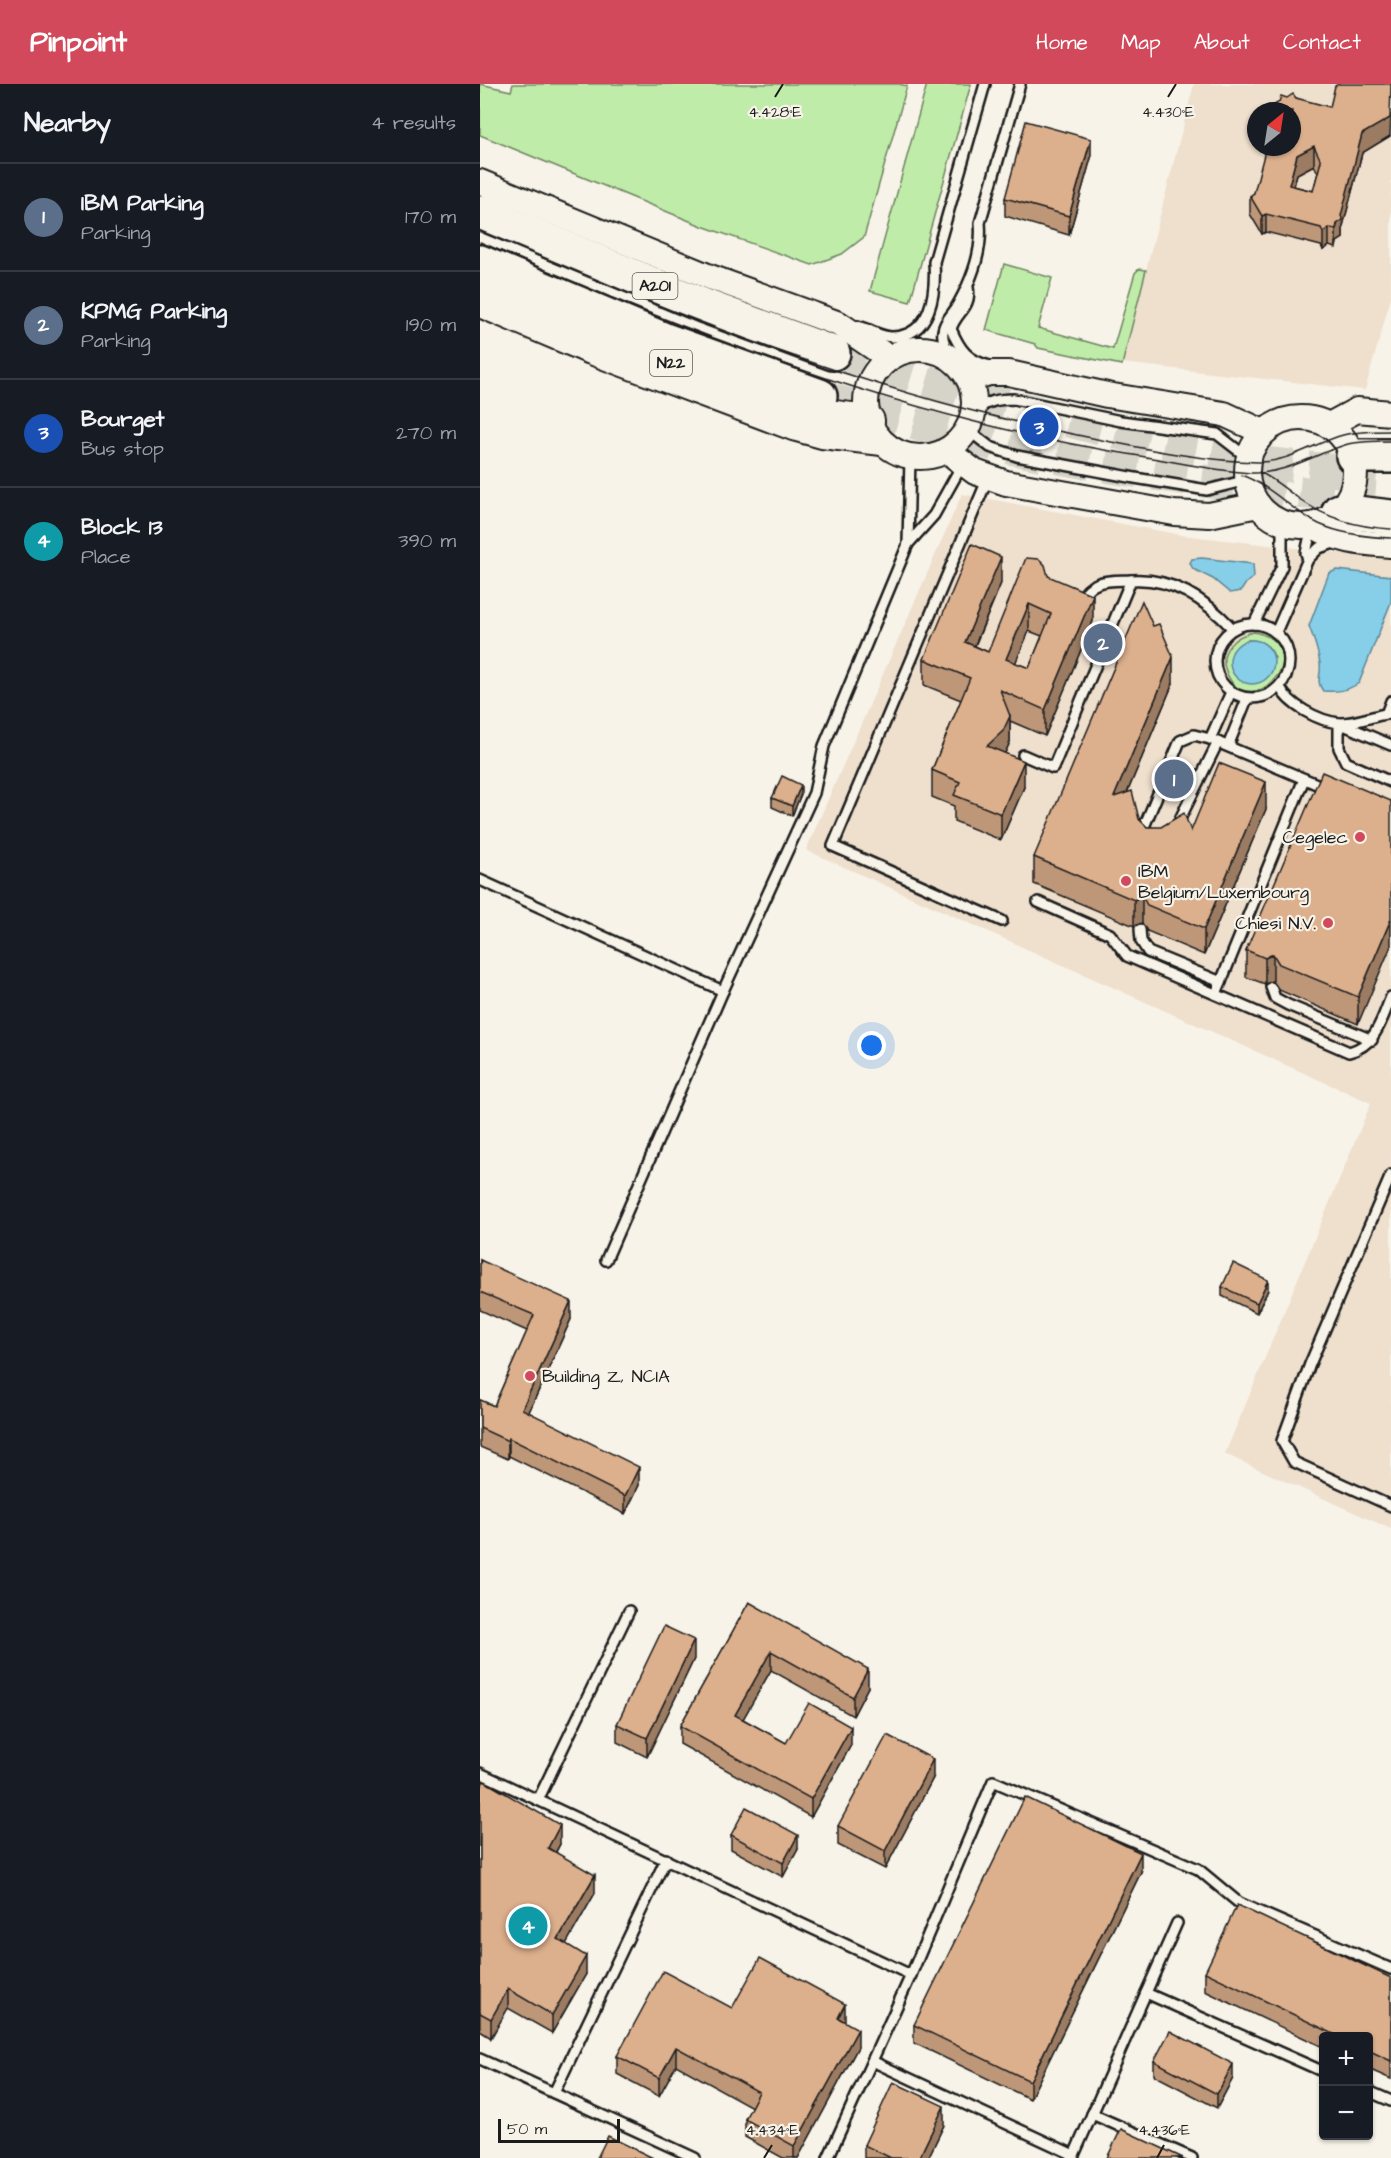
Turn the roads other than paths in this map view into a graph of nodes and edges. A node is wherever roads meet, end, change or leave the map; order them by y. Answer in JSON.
{"nodes":[{"id":1,"x":985,"y":84,"type":"edge"},
{"id":2,"x":1020,"y":84,"type":"edge"},
{"id":3,"x":480,"y":182,"type":"edge"},
{"id":4,"x":480,"y":212,"type":"edge"},
{"id":5,"x":480,"y":262,"type":"edge"},
{"id":6,"x":480,"y":284,"type":"edge"},
{"id":7,"x":968,"y":287,"type":"junction"},
{"id":8,"x":480,"y":305,"type":"edge"},
{"id":9,"x":836,"y":338,"type":"junction"},
{"id":10,"x":890,"y":358,"type":"junction"},
{"id":11,"x":954,"y":360,"type":"junction"},
{"id":12,"x":1010,"y":374,"type":"junction"},
{"id":13,"x":969,"y":379,"type":"junction"},
{"id":14,"x":820,"y":396,"type":"tunnel mouth"},
{"id":15,"x":1391,"y":412,"type":"edge"},
{"id":16,"x":971,"y":420,"type":"junction"},
{"id":17,"x":1329,"y":425,"type":"junction"},
{"id":18,"x":875,"y":432,"type":"junction"},
{"id":19,"x":1263,"y":432,"type":"junction"},
{"id":20,"x":957,"y":456,"type":"junction"},
{"id":21,"x":910,"y":457,"type":"junction"},
{"id":22,"x":1248,"y":469,"type":"junction"},
{"id":23,"x":988,"y":478,"type":"junction"},
{"id":24,"x":1381,"y":483,"type":"edge"},
{"id":25,"x":1258,"y":505,"type":"junction"},
{"id":26,"x":1282,"y":524,"type":"junction"},
{"id":27,"x":1326,"y":526,"type":"junction"},
{"id":28,"x":908,"y":544,"type":"junction"},
{"id":29,"x":1391,"y":545,"type":"edge"},
{"id":30,"x":1308,"y":559,"type":"junction"},
{"id":31,"x":1131,"y":580,"type":"junction"},
{"id":32,"x":1077,"y":608,"type":"edge"},
{"id":33,"x":1254,"y":624,"type":"junction"},
{"id":34,"x":1233,"y":629,"type":"junction"},
{"id":35,"x":1276,"y":632,"type":"junction"},
{"id":36,"x":1280,"y":687,"type":"junction"},
{"id":37,"x":1231,"y":692,"type":"junction"},
{"id":38,"x":1247,"y":699,"type":"junction"},
{"id":39,"x":1391,"y":701,"type":"edge"},
{"id":40,"x":1339,"y":723,"type":"junction"},
{"id":41,"x":1214,"y":741,"type":"junction"},
{"id":42,"x":1391,"y":745,"type":"edge"},
{"id":43,"x":1228,"y":746,"type":"junction"},
{"id":44,"x":1023,"y":755,"type":"dead end"},
{"id":45,"x":1304,"y":779,"type":"junction"},
{"id":46,"x":1391,"y":782,"type":"edge"},
{"id":47,"x":1334,"y":791,"type":"edge"},
{"id":48,"x":1173,"y":832,"type":"edge"},
{"id":49,"x":1145,"y":843,"type":"edge"},
{"id":50,"x":480,"y":880,"type":"edge"},
{"id":51,"x":1038,"y":902,"type":"dead end"},
{"id":52,"x":1002,"y":921,"type":"dead end"},
{"id":53,"x":1140,"y":929,"type":"dead end"},
{"id":54,"x":1221,"y":982,"type":"junction"},
{"id":55,"x":1272,"y":987,"type":"dead end"},
{"id":56,"x":723,"y":992,"type":"junction"},
{"id":57,"x":1216,"y":994,"type":"junction"},
{"id":58,"x":1391,"y":998,"type":"edge"},
{"id":59,"x":1372,"y":1040,"type":"junction"},
{"id":60,"x":1391,"y":1175,"type":"edge"},
{"id":61,"x":606,"y":1260,"type":"dead end"},
{"id":62,"x":1391,"y":1506,"type":"edge"},
{"id":63,"x":629,"y":1611,"type":"dead end"},
{"id":64,"x":480,"y":1773,"type":"edge"},
{"id":65,"x":538,"y":1800,"type":"junction"},
{"id":66,"x":666,"y":1859,"type":"junction"},
{"id":67,"x":1177,"y":1923,"type":"dead end"},
{"id":68,"x":1391,"y":1969,"type":"edge"},
{"id":69,"x":911,"y":1976,"type":"junction"},
{"id":70,"x":1146,"y":1994,"type":"junction"},
{"id":71,"x":480,"y":2059,"type":"edge"},
{"id":72,"x":872,"y":2061,"type":"junction"},
{"id":73,"x":1319,"y":2070,"type":"edge"},
{"id":74,"x":554,"y":2093,"type":"junction"},
{"id":75,"x":1373,"y":2093,"type":"edge"},
{"id":76,"x":1391,"y":2101,"type":"edge"},
{"id":77,"x":1092,"y":2114,"type":"junction"},
{"id":78,"x":1073,"y":2157,"type":"edge"},
{"id":79,"x":695,"y":2158,"type":"edge"},
{"id":80,"x":828,"y":2158,"type":"edge"},
{"id":81,"x":1192,"y":2158,"type":"edge"}],
"edges":[{"from":1,"to":9,"type":"lane"},
{"from":2,"to":7,"type":"lane"},
{"from":3,"to":9,"type":"street"},
{"from":4,"to":9,"type":"highway","number":"A201"},
{"from":5,"to":14,"type":"highway","number":"A201"},
{"from":6,"to":18,"type":"main road","number":"N22"},
{"from":7,"to":11,"type":"lane"},
{"from":7,"to":12,"type":"lane"},
{"from":8,"to":18,"type":"street"},
{"from":9,"to":10,"type":"street"},
{"from":10,"to":11,"type":"street"},
{"from":10,"to":18,"type":"street"},
{"from":11,"to":13,"type":"street"},
{"from":12,"to":13,"type":"street"},
{"from":12,"to":19,"type":"street"},
{"from":13,"to":16,"type":"street"},
{"from":15,"to":17,"type":"street"},
{"from":16,"to":20,"type":"street"},
{"from":16,"to":22,"type":"lane"},
{"from":16,"to":22,"type":"lane"},
{"from":17,"to":19,"type":"street"},
{"from":17,"to":24,"type":"street"},
{"from":18,"to":21,"type":"street"},
{"from":19,"to":22,"type":"street"},
{"from":20,"to":21,"type":"street"},
{"from":20,"to":23,"type":"street"},
{"from":20,"to":28,"type":"lane"},
{"from":21,"to":28,"type":"lane"},
{"from":22,"to":25,"type":"street"},
{"from":23,"to":25,"type":"street"},
{"from":23,"to":52,"type":"lane"},
{"from":24,"to":27,"type":"highway"},
{"from":24,"to":27,"type":"street"},
{"from":25,"to":26,"type":"street"},
{"from":26,"to":27,"type":"street"},
{"from":26,"to":33,"type":"lane"},
{"from":27,"to":29,"type":"street"},
{"from":27,"to":30,"type":"lane"},
{"from":27,"to":30,"type":"lane"},
{"from":28,"to":56,"type":"lane"},
{"from":30,"to":35,"type":"lane"},
{"from":31,"to":32,"type":"lane"},
{"from":31,"to":34,"type":"lane"},
{"from":31,"to":44,"type":"lane"},
{"from":33,"to":34,"type":"lane"},
{"from":33,"to":35,"type":"lane"},
{"from":34,"to":37,"type":"lane"},
{"from":35,"to":36,"type":"lane"},
{"from":36,"to":38,"type":"lane"},
{"from":36,"to":40,"type":"lane"},
{"from":37,"to":38,"type":"lane"},
{"from":37,"to":41,"type":"lane"},
{"from":38,"to":43,"type":"lane"},
{"from":39,"to":40,"type":"lane"},
{"from":40,"to":42,"type":"lane"},
{"from":40,"to":46,"type":"lane"},
{"from":41,"to":43,"type":"lane"},
{"from":41,"to":48,"type":"lane"},
{"from":41,"to":49,"type":"lane"},
{"from":43,"to":45,"type":"lane"},
{"from":45,"to":47,"type":"lane"},
{"from":45,"to":54,"type":"lane"},
{"from":50,"to":56,"type":"lane"},
{"from":51,"to":57,"type":"lane"},
{"from":53,"to":54,"type":"lane"},
{"from":54,"to":57,"type":"lane"},
{"from":55,"to":59,"type":"lane"},
{"from":56,"to":61,"type":"lane"},
{"from":57,"to":59,"type":"lane"},
{"from":58,"to":59,"type":"lane"},
{"from":60,"to":62,"type":"lane"},
{"from":63,"to":65,"type":"lane"},
{"from":64,"to":65,"type":"lane"},
{"from":65,"to":66,"type":"lane"},
{"from":66,"to":69,"type":"lane"},
{"from":66,"to":74,"type":"lane"},
{"from":67,"to":70,"type":"lane"},
{"from":68,"to":69,"type":"lane"},
{"from":69,"to":72,"type":"lane"},
{"from":70,"to":73,"type":"lane"},
{"from":70,"to":77,"type":"lane"},
{"from":71,"to":74,"type":"lane"},
{"from":72,"to":78,"type":"lane"},
{"from":72,"to":80,"type":"lane"},
{"from":74,"to":79,"type":"lane"},
{"from":75,"to":76,"type":"lane"},
{"from":77,"to":78,"type":"lane"},
{"from":77,"to":81,"type":"lane"}]}
